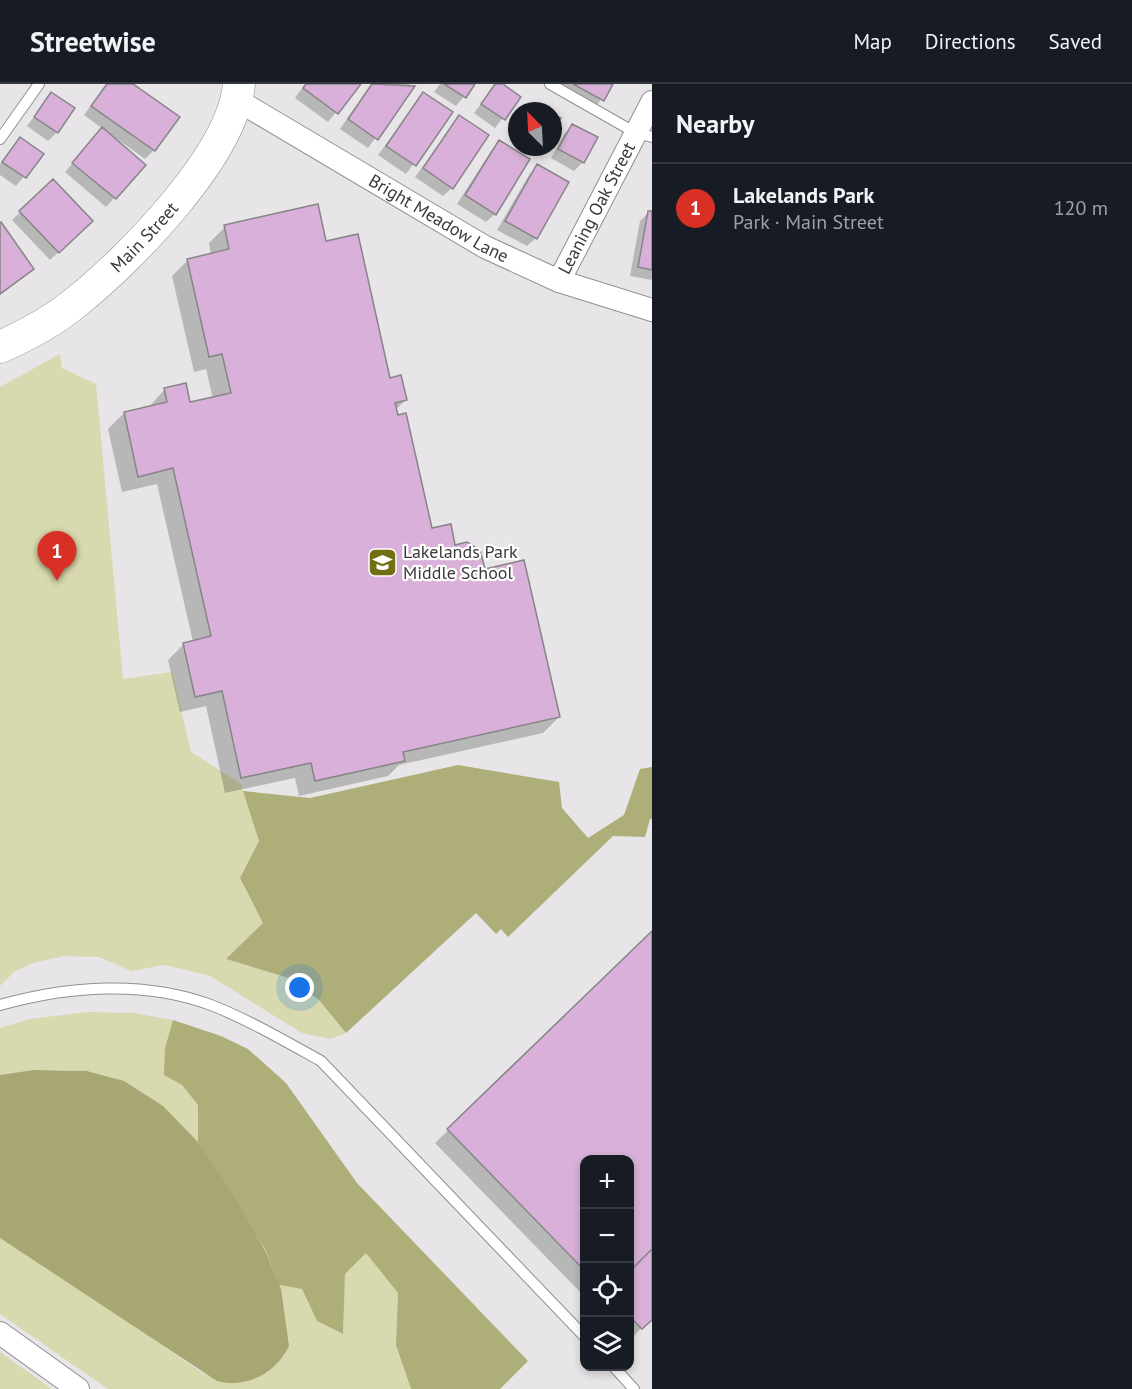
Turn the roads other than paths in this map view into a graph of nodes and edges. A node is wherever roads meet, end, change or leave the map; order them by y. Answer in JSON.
{"nodes":[{"id":1,"x":39,"y":84,"type":"edge"},
{"id":2,"x":550,"y":84,"type":"edge"},
{"id":3,"x":238,"y":92,"type":"edge"},
{"id":4,"x":652,"y":102,"type":"edge"},
{"id":5,"x":644,"y":135,"type":"edge"},
{"id":6,"x":0,"y":139,"type":"edge"},
{"id":7,"x":559,"y":281,"type":"junction"},
{"id":8,"x":652,"y":310,"type":"edge"},
{"id":9,"x":0,"y":347,"type":"edge"},
{"id":10,"x":0,"y":1005,"type":"edge"},
{"id":11,"x":580,"y":1331,"type":"edge"},
{"id":12,"x":0,"y":1333,"type":"edge"},
{"id":13,"x":618,"y":1371,"type":"edge"},
{"id":14,"x":78,"y":1389,"type":"edge"},
{"id":15,"x":634,"y":1389,"type":"edge"}],
"edges":[{"from":1,"to":6,"type":"lane"},
{"from":2,"to":5,"type":"lane"},
{"from":3,"to":7,"type":"street","name":"Bright Meadow Lane"},
{"from":3,"to":9,"type":"street","name":"Main Street"},
{"from":4,"to":5,"type":"street","name":"Leaning Oak Street"},
{"from":5,"to":7,"type":"street","name":"Leaning Oak Street"},
{"from":7,"to":8,"type":"street","name":"Bright Meadow Lane"},
{"from":10,"to":11,"type":"lane"},
{"from":12,"to":14,"type":"street"},
{"from":13,"to":15,"type":"lane"}]}
